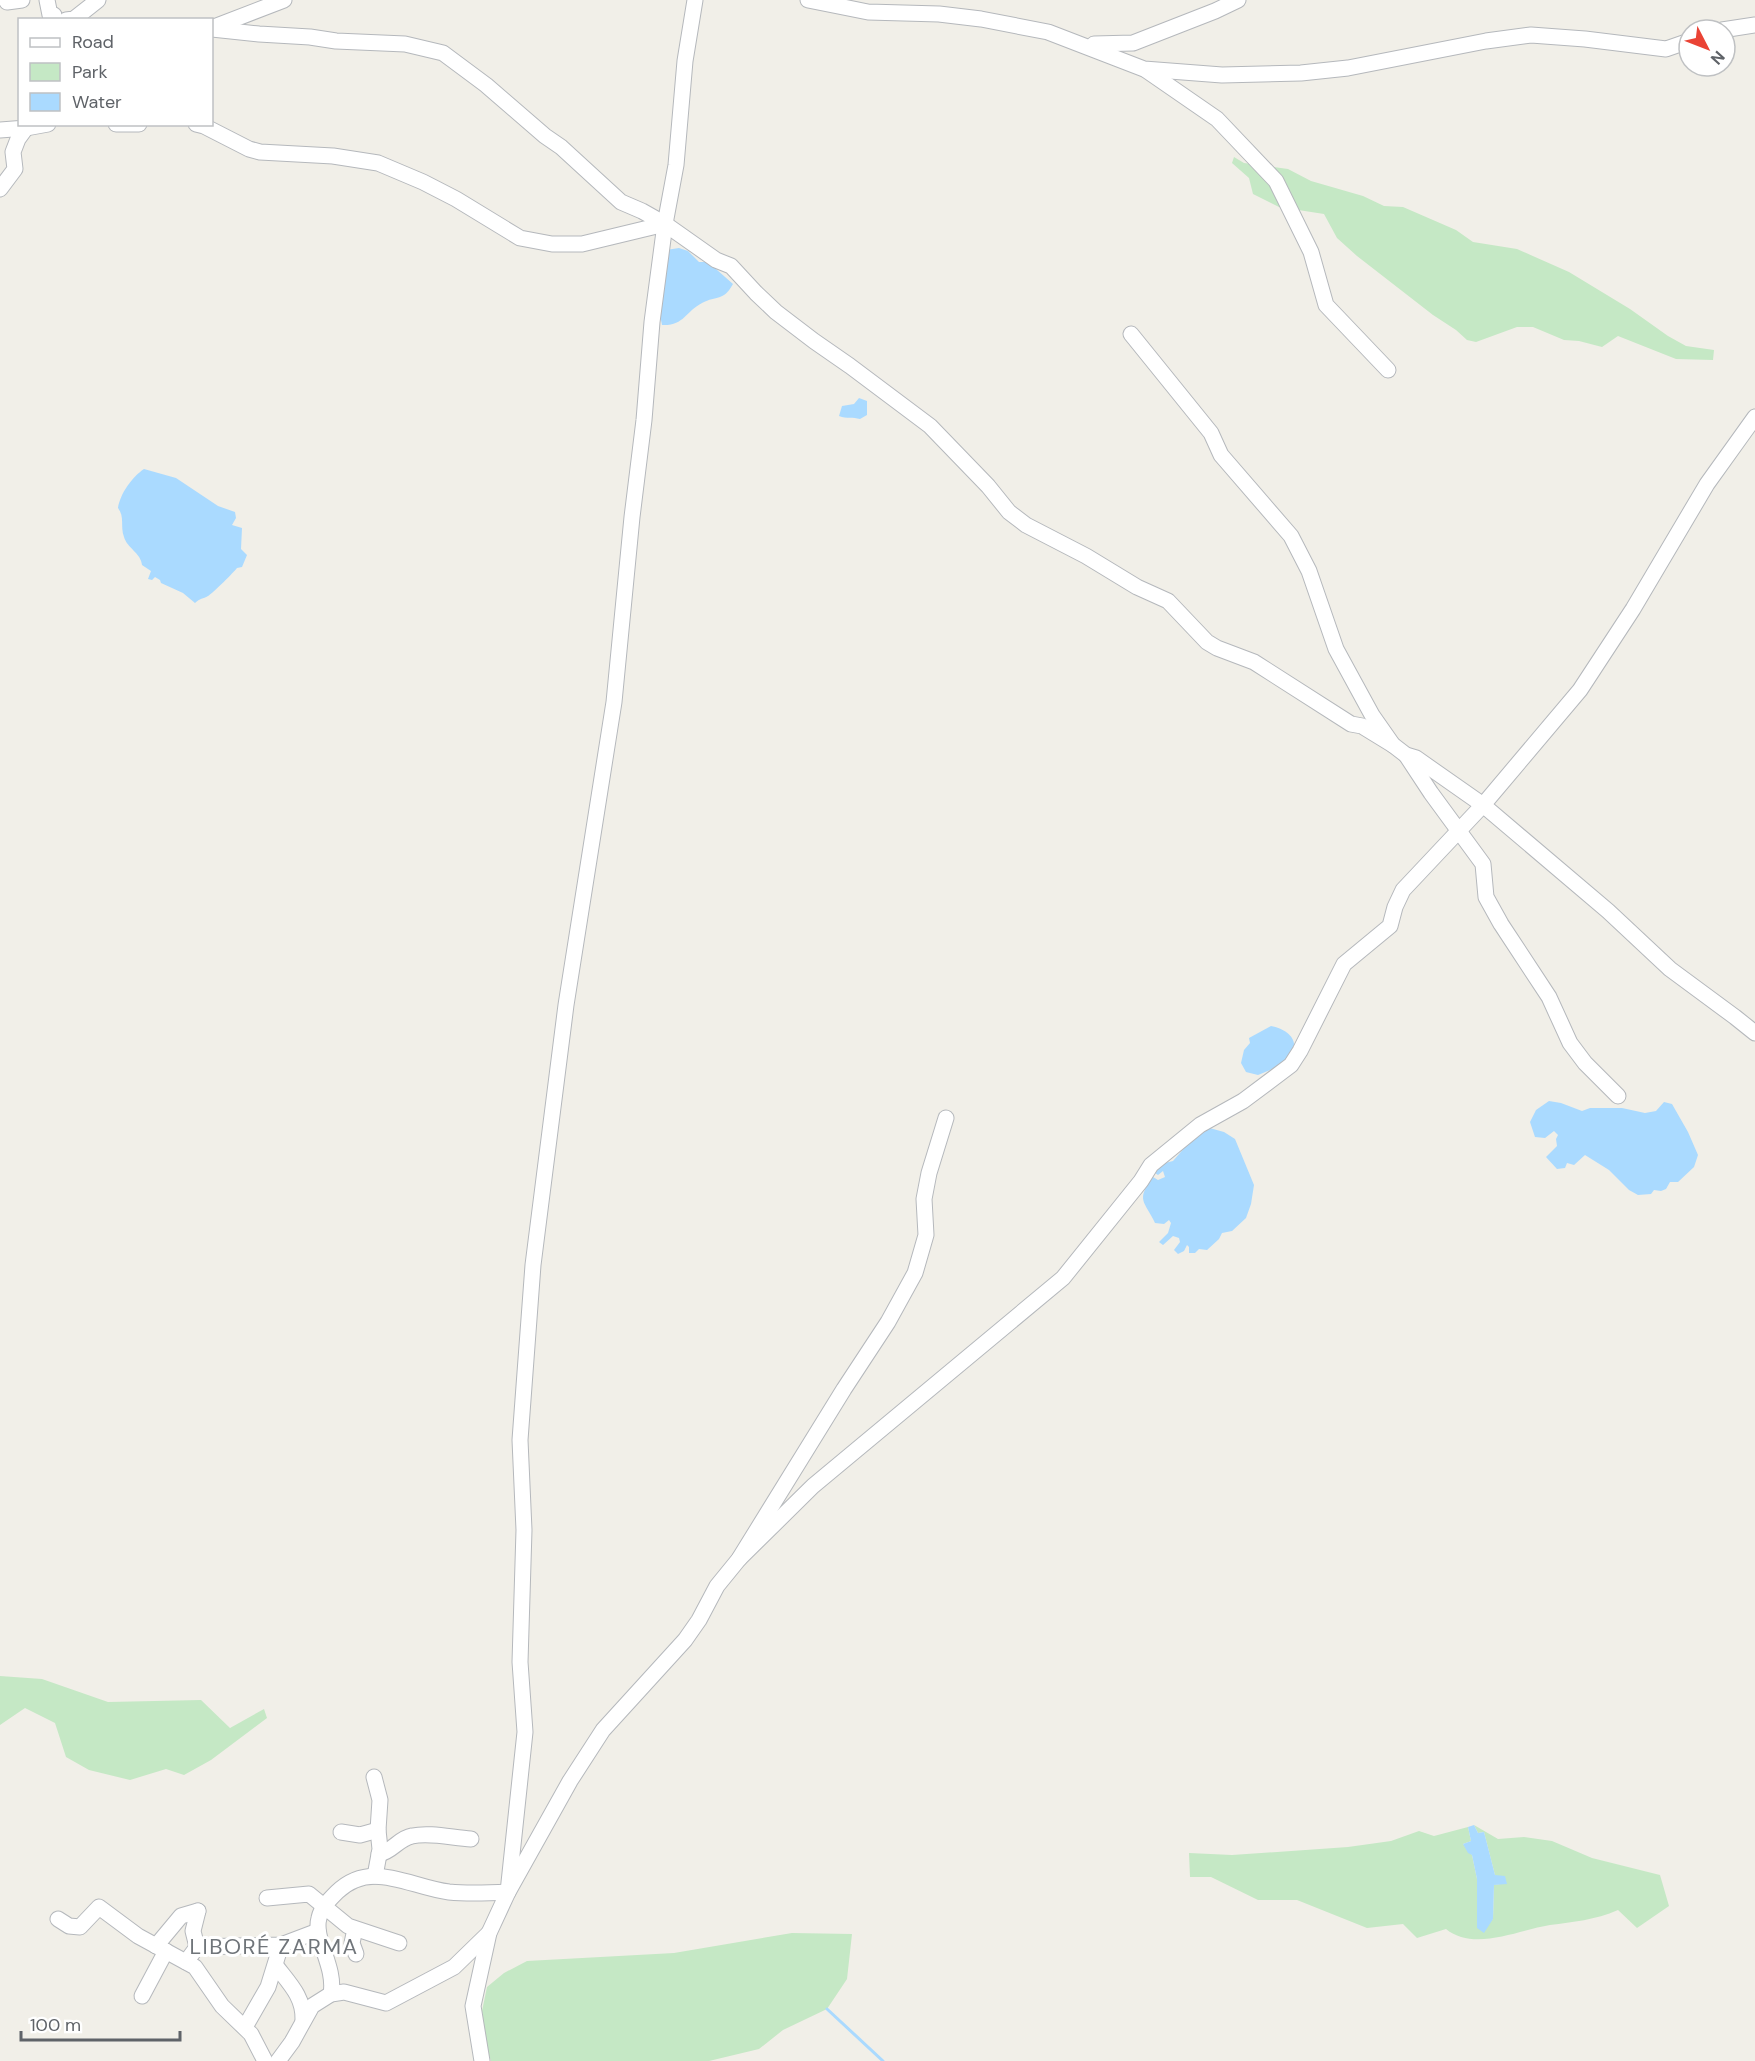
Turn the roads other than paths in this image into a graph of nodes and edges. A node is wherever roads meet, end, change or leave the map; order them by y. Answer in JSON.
{"nodes":[{"id":1,"x":47,"y":0,"type":"edge"},
{"id":2,"x":99,"y":0,"type":"edge"},
{"id":3,"x":284,"y":0,"type":"edge"},
{"id":4,"x":695,"y":0,"type":"edge"},
{"id":5,"x":808,"y":0,"type":"edge"},
{"id":6,"x":1238,"y":0,"type":"edge"},
{"id":7,"x":880,"y":6,"type":"edge"},
{"id":8,"x":54,"y":18,"type":"edge"},
{"id":9,"x":74,"y":18,"type":"edge"},
{"id":10,"x":1755,"y":25,"type":"edge"},
{"id":11,"x":1737,"y":28,"type":"edge"},
{"id":12,"x":213,"y":29,"type":"edge"},
{"id":13,"x":213,"y":29,"type":"edge"},
{"id":14,"x":1081,"y":43,"type":"junction"},
{"id":15,"x":1677,"y":45,"type":"edge"},
{"id":16,"x":1144,"y":69,"type":"junction"},
{"id":17,"x":31,"y":126,"type":"edge"},
{"id":18,"x":204,"y":126,"type":"edge"},
{"id":19,"x":0,"y":130,"type":"edge"},
{"id":20,"x":7,"y":148,"type":"edge"},
{"id":21,"x":0,"y":189,"type":"edge"},
{"id":22,"x":665,"y":224,"type":"junction"},
{"id":23,"x":1131,"y":334,"type":"dead end"},
{"id":24,"x":1388,"y":370,"type":"dead end"},
{"id":25,"x":1755,"y":417,"type":"edge"},
{"id":26,"x":1362,"y":726,"type":"junction"},
{"id":27,"x":1350,"y":738,"type":"dead end"},
{"id":28,"x":1393,"y":745,"type":"junction"},
{"id":29,"x":1406,"y":755,"type":"junction"},
{"id":30,"x":1483,"y":805,"type":"junction"},
{"id":31,"x":1459,"y":832,"type":"junction"},
{"id":32,"x":1755,"y":1033,"type":"edge"},
{"id":33,"x":1618,"y":1096,"type":"dead end"},
{"id":34,"x":946,"y":1118,"type":"dead end"},
{"id":35,"x":739,"y":1559,"type":"junction"},
{"id":36,"x":374,"y":1777,"type":"dead end"},
{"id":37,"x":378,"y":1830,"type":"junction"},
{"id":38,"x":341,"y":1832,"type":"dead end"},
{"id":39,"x":471,"y":1839,"type":"dead end"},
{"id":40,"x":379,"y":1854,"type":"junction"},
{"id":41,"x":375,"y":1876,"type":"junction"},
{"id":42,"x":508,"y":1892,"type":"junction"},
{"id":43,"x":267,"y":1898,"type":"dead end"},
{"id":44,"x":324,"y":1906,"type":"junction"},
{"id":45,"x":58,"y":1919,"type":"dead end"},
{"id":46,"x":355,"y":1929,"type":"junction"},
{"id":47,"x":318,"y":1931,"type":"junction"},
{"id":48,"x":489,"y":1933,"type":"junction"},
{"id":49,"x":399,"y":1943,"type":"dead end"},
{"id":50,"x":281,"y":1945,"type":"junction"},
{"id":51,"x":197,"y":1947,"type":"junction"},
{"id":52,"x":161,"y":1949,"type":"junction"},
{"id":53,"x":356,"y":1953,"type":"dead end"},
{"id":54,"x":186,"y":1962,"type":"junction"},
{"id":55,"x":276,"y":1965,"type":"junction"},
{"id":56,"x":331,"y":1994,"type":"junction"},
{"id":57,"x":142,"y":1996,"type":"dead end"},
{"id":58,"x":303,"y":2020,"type":"junction"},
{"id":59,"x":245,"y":2027,"type":"junction"},
{"id":60,"x":265,"y":2061,"type":"edge"},
{"id":61,"x":278,"y":2061,"type":"edge"},
{"id":62,"x":482,"y":2061,"type":"edge"}],
"edges":[{"from":1,"to":8,"type":"street"},
{"from":2,"to":9,"type":"street"},
{"from":3,"to":12,"type":"street"},
{"from":4,"to":22,"type":"street"},
{"from":5,"to":7,"type":"street"},
{"from":6,"to":14,"type":"street"},
{"from":7,"to":14,"type":"street"},
{"from":10,"to":11,"type":"street"},
{"from":13,"to":22,"type":"street"},
{"from":14,"to":16,"type":"street"},
{"from":15,"to":16,"type":"street"},
{"from":16,"to":24,"type":"street"},
{"from":17,"to":19,"type":"street"},
{"from":17,"to":20,"type":"street"},
{"from":18,"to":22,"type":"street"},
{"from":20,"to":21,"type":"street"},
{"from":22,"to":26,"type":"street"},
{"from":22,"to":42,"type":"street"},
{"from":23,"to":28,"type":"street"},
{"from":25,"to":30,"type":"street"},
{"from":26,"to":27,"type":"street"},
{"from":26,"to":28,"type":"street"},
{"from":28,"to":29,"type":"street"},
{"from":29,"to":30,"type":"street"},
{"from":29,"to":31,"type":"street"},
{"from":30,"to":31,"type":"street"},
{"from":30,"to":32,"type":"street"},
{"from":31,"to":33,"type":"street"},
{"from":31,"to":35,"type":"street"},
{"from":34,"to":35,"type":"street"},
{"from":35,"to":42,"type":"street"},
{"from":36,"to":37,"type":"street"},
{"from":37,"to":38,"type":"street"},
{"from":37,"to":40,"type":"street"},
{"from":39,"to":40,"type":"street"},
{"from":40,"to":41,"type":"street"},
{"from":41,"to":42,"type":"street"},
{"from":41,"to":44,"type":"street"},
{"from":42,"to":48,"type":"street"},
{"from":43,"to":44,"type":"street"},
{"from":44,"to":46,"type":"street"},
{"from":44,"to":47,"type":"street"},
{"from":45,"to":52,"type":"street"},
{"from":46,"to":49,"type":"street"},
{"from":46,"to":53,"type":"street"},
{"from":47,"to":50,"type":"street"},
{"from":47,"to":56,"type":"street"},
{"from":48,"to":56,"type":"street"},
{"from":48,"to":62,"type":"street"},
{"from":50,"to":51,"type":"street"},
{"from":50,"to":55,"type":"street"},
{"from":51,"to":52,"type":"street"},
{"from":51,"to":54,"type":"street"},
{"from":52,"to":54,"type":"street"},
{"from":52,"to":57,"type":"street"},
{"from":54,"to":59,"type":"street"},
{"from":55,"to":58,"type":"street"},
{"from":55,"to":59,"type":"street"},
{"from":56,"to":58,"type":"street"},
{"from":58,"to":61,"type":"street"},
{"from":59,"to":60,"type":"street"}]}
